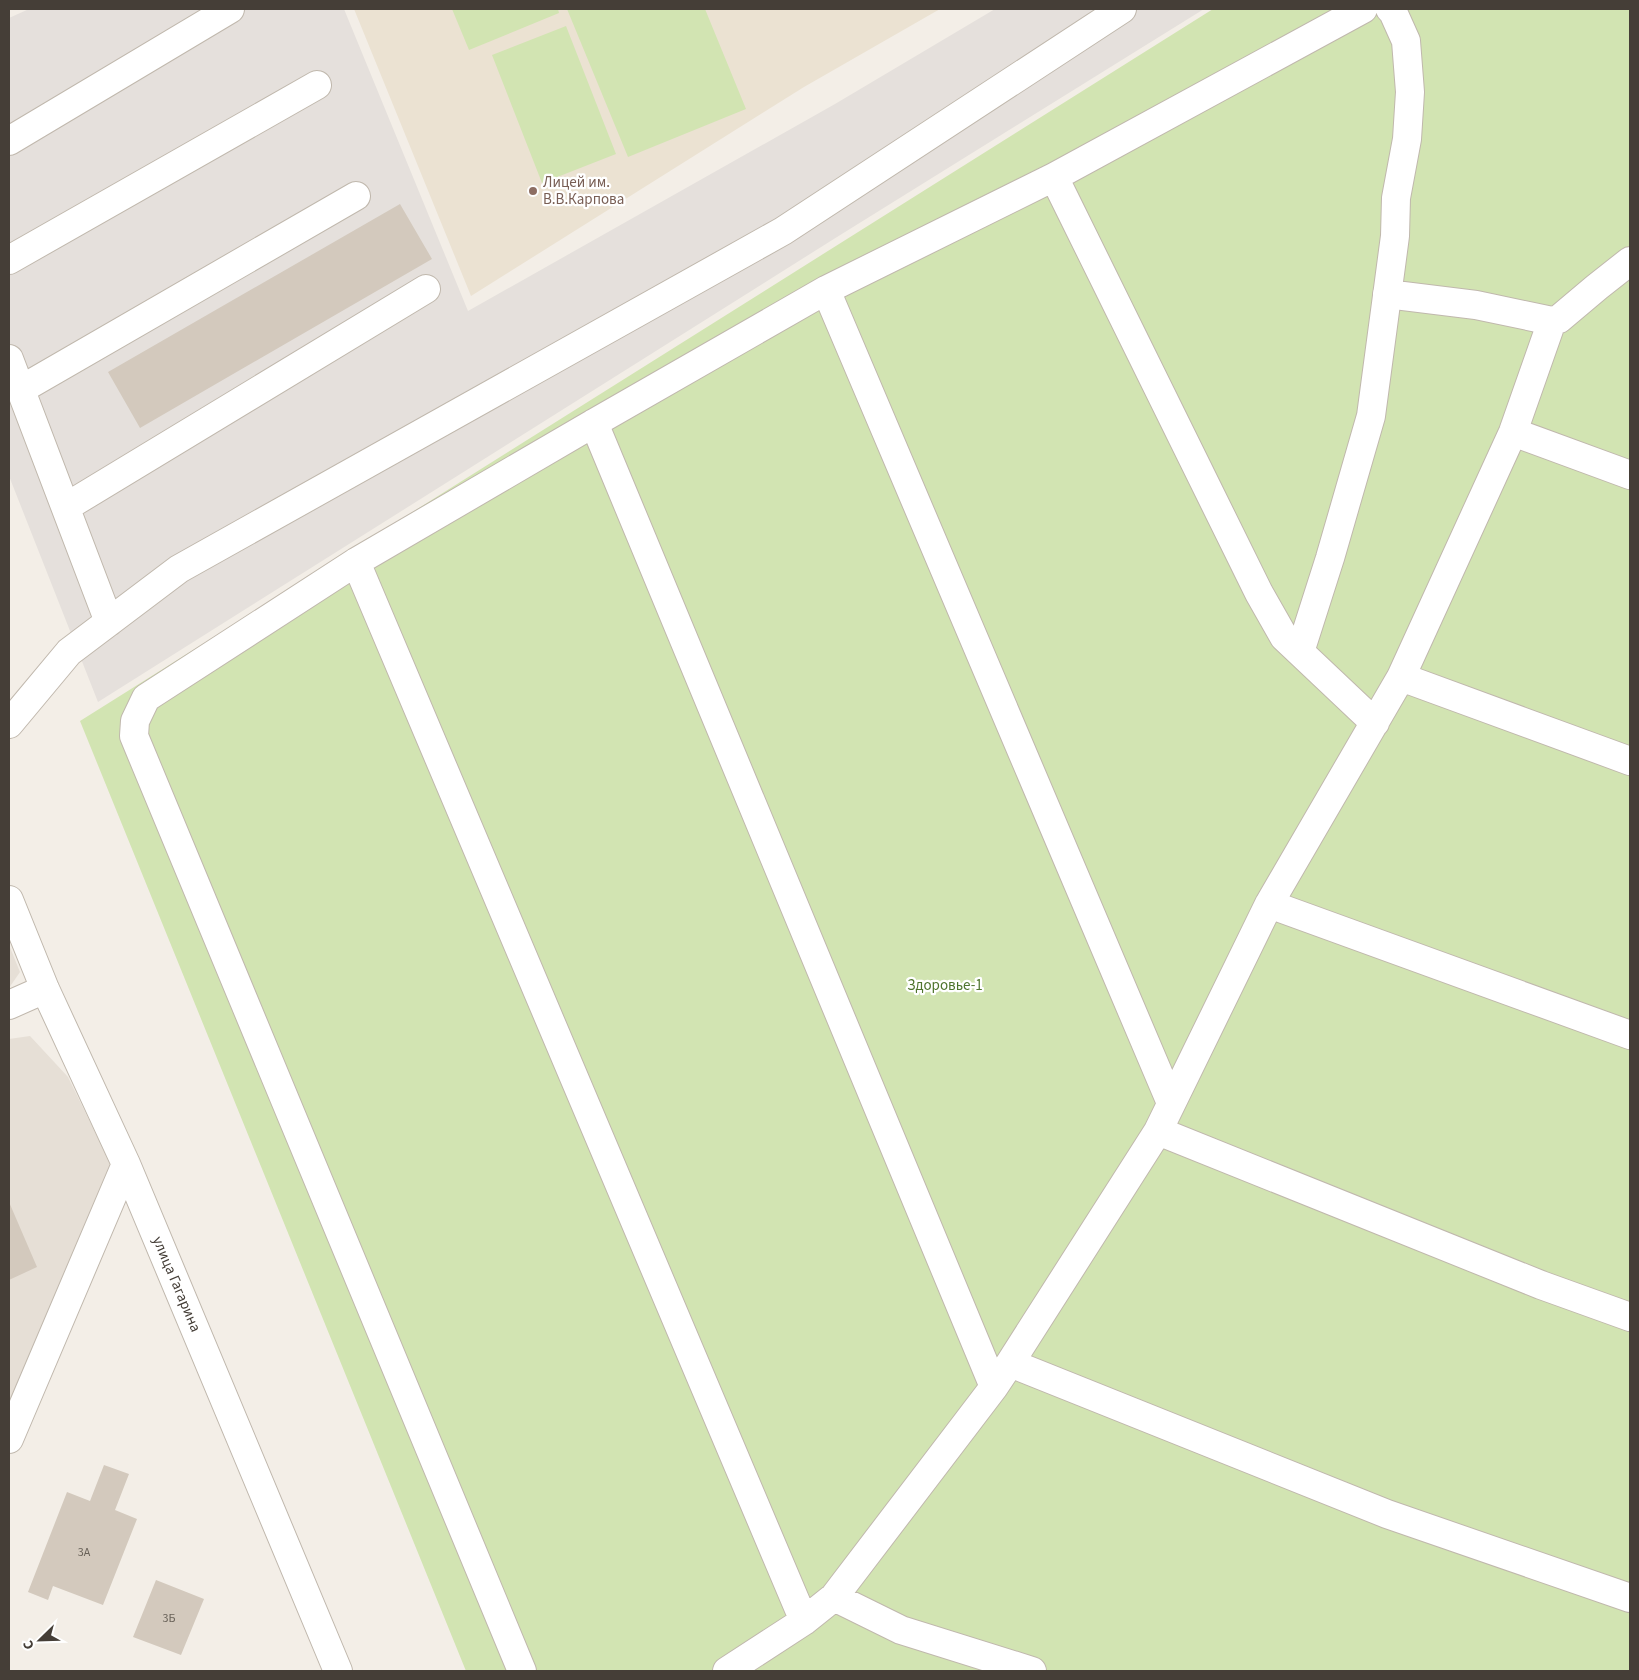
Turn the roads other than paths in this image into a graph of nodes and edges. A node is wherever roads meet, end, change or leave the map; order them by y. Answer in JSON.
{"nodes":[{"id":1,"x":230,"y":9,"type":"edge"},
{"id":2,"x":1122,"y":9,"type":"edge"},
{"id":3,"x":1363,"y":9,"type":"edge"},
{"id":4,"x":1390,"y":9,"type":"edge"},
{"id":5,"x":317,"y":85,"type":"dead end"},
{"id":6,"x":9,"y":141,"type":"edge"},
{"id":7,"x":1054,"y":177,"type":"junction"},
{"id":8,"x":356,"y":196,"type":"dead end"},
{"id":9,"x":9,"y":260,"type":"edge"},
{"id":10,"x":1630,"y":261,"type":"edge"},
{"id":11,"x":426,"y":289,"type":"dead end"},
{"id":12,"x":826,"y":290,"type":"junction"},
{"id":13,"x":1388,"y":294,"type":"junction"},
{"id":14,"x":1552,"y":321,"type":"junction"},
{"id":15,"x":9,"y":359,"type":"edge"},
{"id":16,"x":20,"y":390,"type":"junction"},
{"id":17,"x":594,"y":423,"type":"junction"},
{"id":18,"x":1513,"y":432,"type":"junction"},
{"id":19,"x":1630,"y":475,"type":"edge"},
{"id":20,"x":66,"y":507,"type":"junction"},
{"id":21,"x":356,"y":562,"type":"junction"},
{"id":22,"x":109,"y":622,"type":"junction"},
{"id":23,"x":1300,"y":652,"type":"junction"},
{"id":24,"x":1401,"y":677,"type":"junction"},
{"id":25,"x":1375,"y":723,"type":"junction"},
{"id":26,"x":9,"y":724,"type":"edge"},
{"id":27,"x":1630,"y":761,"type":"edge"},
{"id":28,"x":9,"y":900,"type":"edge"},
{"id":29,"x":1268,"y":904,"type":"junction"},
{"id":30,"x":45,"y":989,"type":"junction"},
{"id":31,"x":9,"y":1005,"type":"edge"},
{"id":32,"x":1630,"y":1035,"type":"edge"},
{"id":33,"x":1171,"y":1103,"type":"junction"},
{"id":34,"x":1158,"y":1131,"type":"junction"},
{"id":35,"x":126,"y":1164,"type":"junction"},
{"id":36,"x":1630,"y":1317,"type":"edge"},
{"id":37,"x":1010,"y":1363,"type":"junction"},
{"id":38,"x":994,"y":1387,"type":"junction"},
{"id":39,"x":9,"y":1439,"type":"edge"},
{"id":40,"x":834,"y":1597,"type":"junction"},
{"id":41,"x":1630,"y":1598,"type":"edge"},
{"id":42,"x":804,"y":1621,"type":"junction"},
{"id":43,"x":338,"y":1671,"type":"edge"},
{"id":44,"x":522,"y":1671,"type":"edge"},
{"id":45,"x":727,"y":1671,"type":"edge"},
{"id":46,"x":1032,"y":1671,"type":"edge"}],
"edges":[{"from":1,"to":6,"type":"street"},
{"from":2,"to":22,"type":"street"},
{"from":3,"to":7,"type":"street"},
{"from":4,"to":13,"type":"street"},
{"from":5,"to":9,"type":"street"},
{"from":7,"to":12,"type":"street"},
{"from":7,"to":23,"type":"street"},
{"from":8,"to":16,"type":"street"},
{"from":10,"to":14,"type":"street"},
{"from":11,"to":20,"type":"street"},
{"from":12,"to":17,"type":"street"},
{"from":12,"to":33,"type":"street"},
{"from":13,"to":14,"type":"street"},
{"from":13,"to":23,"type":"street"},
{"from":14,"to":18,"type":"street"},
{"from":15,"to":16,"type":"street"},
{"from":16,"to":20,"type":"street"},
{"from":17,"to":21,"type":"street"},
{"from":17,"to":38,"type":"street"},
{"from":18,"to":19,"type":"street"},
{"from":18,"to":24,"type":"street"},
{"from":20,"to":22,"type":"street"},
{"from":21,"to":42,"type":"street"},
{"from":21,"to":44,"type":"street"},
{"from":22,"to":26,"type":"street"},
{"from":23,"to":25,"type":"street"},
{"from":24,"to":25,"type":"street"},
{"from":24,"to":27,"type":"street"},
{"from":25,"to":29,"type":"street"},
{"from":28,"to":30,"type":"street","name":"улица Гагарина"},
{"from":29,"to":32,"type":"street"},
{"from":29,"to":33,"type":"street"},
{"from":30,"to":31,"type":"street"},
{"from":30,"to":35,"type":"street","name":"улица Гагарина"},
{"from":33,"to":34,"type":"street"},
{"from":34,"to":36,"type":"street"},
{"from":34,"to":37,"type":"street"},
{"from":35,"to":39,"type":"street"},
{"from":35,"to":43,"type":"street","name":"улица Гагарина"},
{"from":37,"to":38,"type":"street"},
{"from":37,"to":41,"type":"street"},
{"from":38,"to":40,"type":"street"},
{"from":40,"to":42,"type":"street"},
{"from":40,"to":46,"type":"street"},
{"from":42,"to":45,"type":"street"}]}
